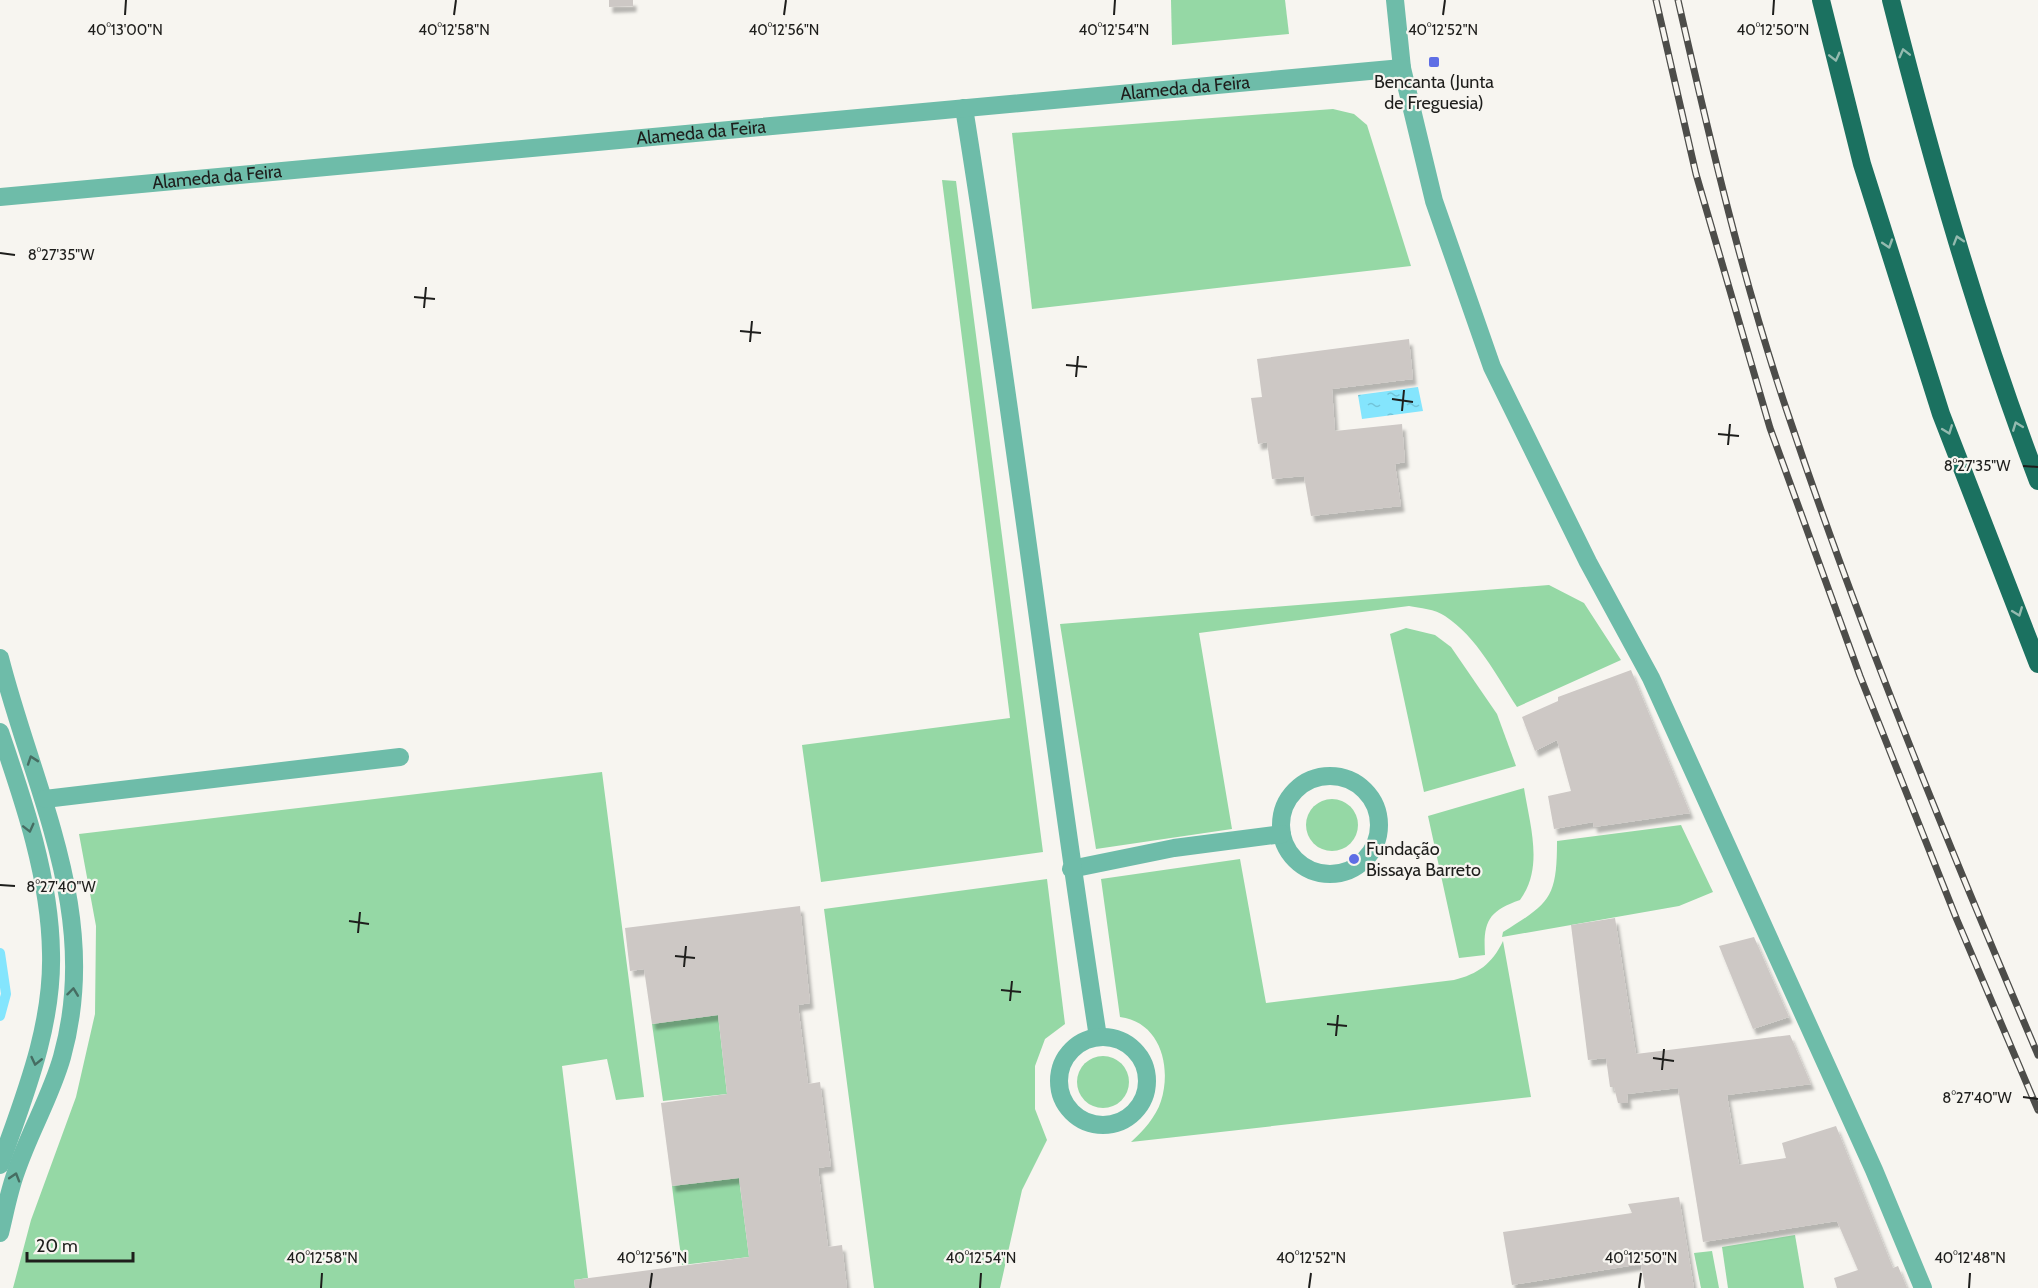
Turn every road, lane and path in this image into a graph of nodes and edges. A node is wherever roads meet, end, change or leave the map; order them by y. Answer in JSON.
{"nodes":[{"id":1,"x":1395,"y":0,"type":"edge"},
{"id":2,"x":1821,"y":0,"type":"edge"},
{"id":3,"x":1891,"y":0,"type":"edge"},
{"id":4,"x":1402,"y":68,"type":"junction"},
{"id":5,"x":964,"y":108,"type":"junction"},
{"id":6,"x":0,"y":197,"type":"edge"},
{"id":7,"x":2038,"y":481,"type":"edge"},
{"id":8,"x":0,"y":658,"type":"edge"},
{"id":9,"x":2038,"y":664,"type":"edge"},
{"id":10,"x":0,"y":732,"type":"edge"},
{"id":11,"x":400,"y":757,"type":"dead end"},
{"id":12,"x":45,"y":799,"type":"junction"},
{"id":13,"x":1282,"y":834,"type":"junction"},
{"id":14,"x":1071,"y":869,"type":"junction"},
{"id":15,"x":1098,"y":1037,"type":"junction"},
{"id":16,"x":0,"y":1165,"type":"edge"},
{"id":17,"x":0,"y":1233,"type":"edge"},
{"id":18,"x":1923,"y":1288,"type":"edge"}],
"edges":[{"from":1,"to":4,"type":"street"},
{"from":2,"to":9,"type":"highway","one_way":true},
{"from":7,"to":3,"type":"highway","one_way":true},
{"from":4,"to":5,"type":"street","name":"Alameda da Feira"},
{"from":4,"to":18,"type":"street"},
{"from":5,"to":6,"type":"street","name":"Alameda da Feira"},
{"from":5,"to":14,"type":"street"},
{"from":12,"to":8,"type":"street","one_way":true},
{"from":10,"to":16,"type":"street","one_way":true},
{"from":11,"to":12,"type":"street"},
{"from":17,"to":12,"type":"street","one_way":true},
{"from":13,"to":13,"type":"street"},
{"from":13,"to":14,"type":"street"},
{"from":14,"to":15,"type":"street"},
{"from":15,"to":15,"type":"street"}]}
